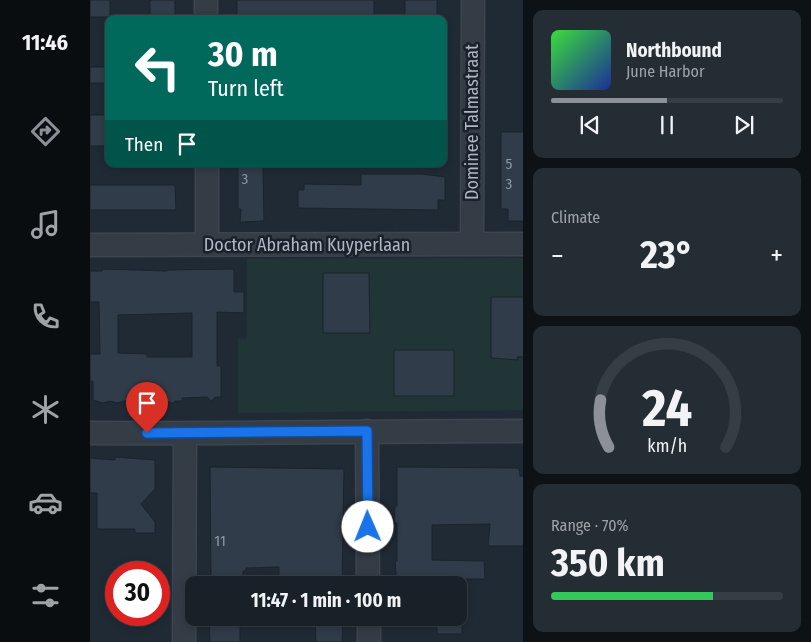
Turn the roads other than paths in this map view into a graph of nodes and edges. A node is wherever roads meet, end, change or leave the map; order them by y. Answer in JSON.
{"nodes":[{"id":1,"x":206,"y":0,"type":"edge"},
{"id":2,"x":473,"y":0,"type":"edge"},
{"id":3,"x":206,"y":15,"type":"edge"},
{"id":4,"x":206,"y":167,"type":"edge"},
{"id":5,"x":472,"y":244,"type":"junction"},
{"id":6,"x":523,"y":244,"type":"edge"},
{"id":7,"x":90,"y":245,"type":"edge"},
{"id":8,"x":207,"y":245,"type":"junction"},
{"id":9,"x":367,"y":431,"type":"junction"},
{"id":10,"x":523,"y":431,"type":"edge"},
{"id":11,"x":90,"y":433,"type":"edge"},
{"id":12,"x":185,"y":434,"type":"junction"},
{"id":13,"x":368,"y":576,"type":"edge"},
{"id":14,"x":368,"y":626,"type":"edge"},
{"id":15,"x":184,"y":642,"type":"edge"},
{"id":16,"x":369,"y":642,"type":"edge"}],
"edges":[{"from":1,"to":3,"type":"street"},
{"from":2,"to":5,"type":"street","name":"Dominee Talmastraat"},
{"from":4,"to":8,"type":"street"},
{"from":5,"to":6,"type":"street","name":"Doctor Abraham Kuyperlaan"},
{"from":5,"to":8,"type":"street","name":"Doctor Abraham Kuyperlaan"},
{"from":7,"to":8,"type":"street","name":"Doctor Abraham Kuyperlaan"},
{"from":9,"to":10,"type":"street"},
{"from":9,"to":12,"type":"street"},
{"from":9,"to":13,"type":"street"},
{"from":11,"to":12,"type":"street"},
{"from":12,"to":15,"type":"street"},
{"from":14,"to":16,"type":"street"}]}
